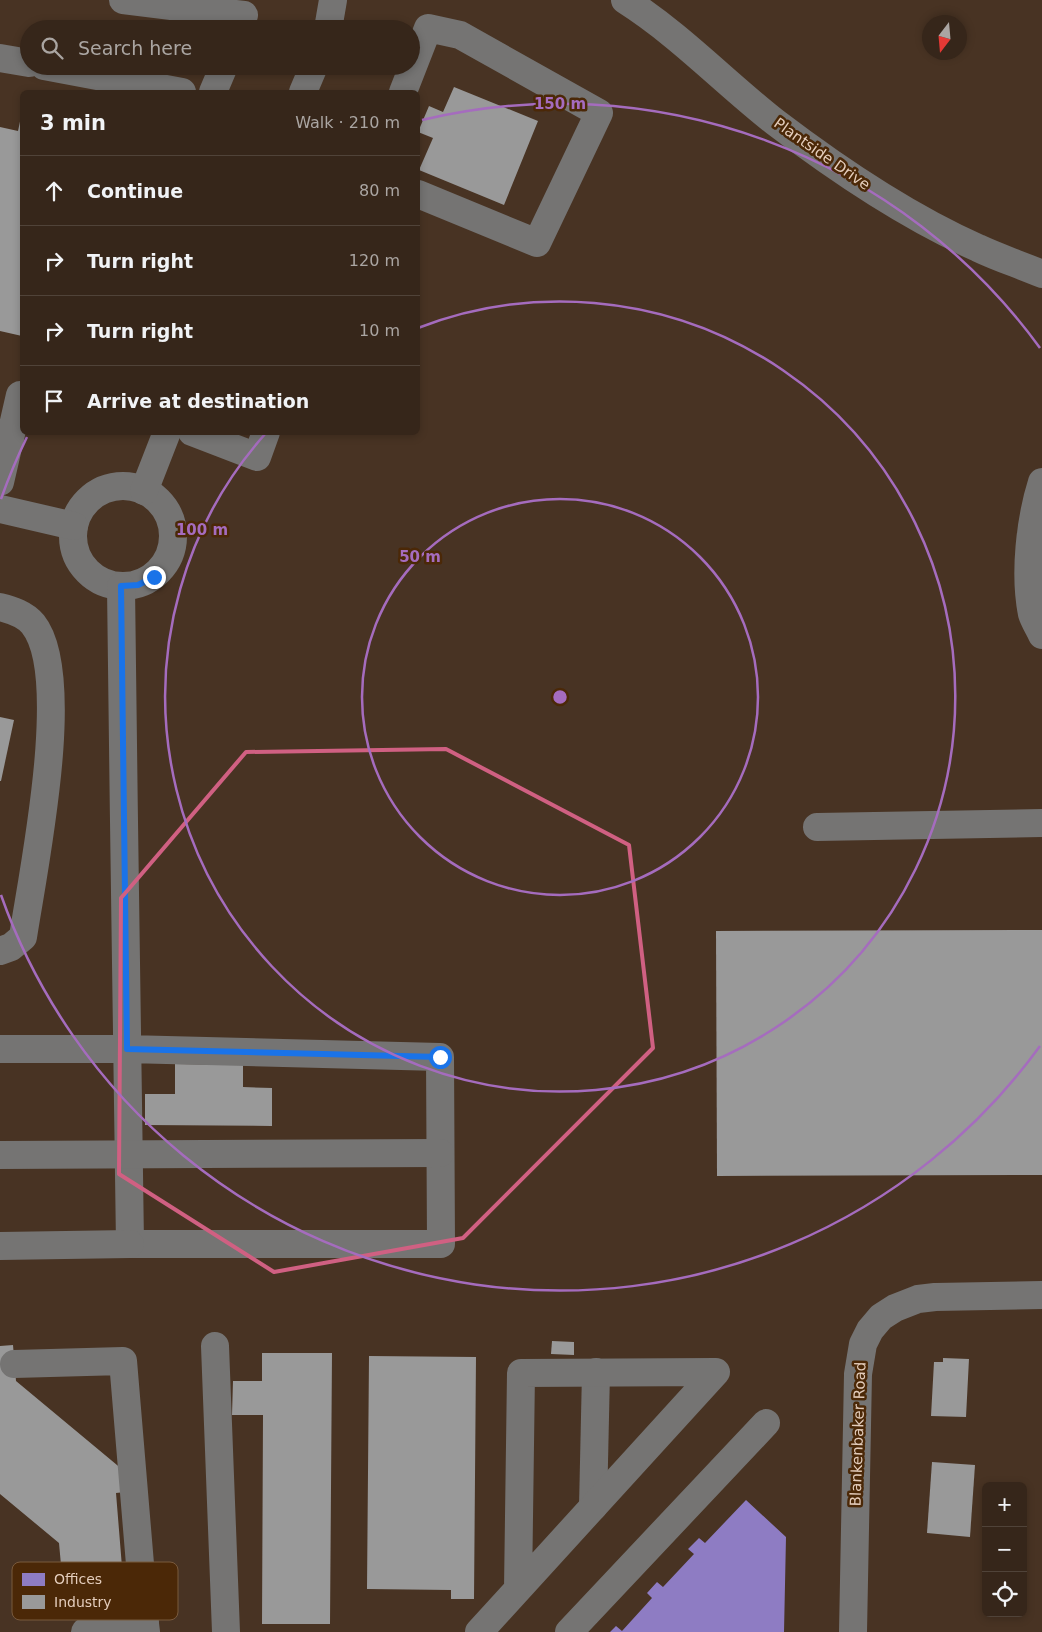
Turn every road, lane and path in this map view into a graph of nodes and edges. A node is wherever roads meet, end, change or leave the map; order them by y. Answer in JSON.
{"nodes":[{"id":1,"x":122,"y":0,"type":"edge"},
{"id":2,"x":333,"y":0,"type":"edge"},
{"id":3,"x":624,"y":0,"type":"edge"},
{"id":4,"x":242,"y":20,"type":"edge"},
{"id":5,"x":330,"y":20,"type":"edge"},
{"id":6,"x":420,"y":48,"type":"edge"},
{"id":7,"x":0,"y":58,"type":"edge"},
{"id":8,"x":20,"y":61,"type":"edge"},
{"id":9,"x":92,"y":75,"type":"edge"},
{"id":10,"x":220,"y":75,"type":"edge"},
{"id":11,"x":310,"y":75,"type":"edge"},
{"id":12,"x":410,"y":75,"type":"edge"},
{"id":13,"x":171,"y":90,"type":"edge"},
{"id":14,"x":214,"y":90,"type":"edge"},
{"id":15,"x":304,"y":90,"type":"edge"},
{"id":16,"x":404,"y":90,"type":"edge"},
{"id":17,"x":420,"y":195,"type":"edge"},
{"id":18,"x":1042,"y":274,"type":"edge"},
{"id":19,"x":12,"y":411,"type":"edge"},
{"id":20,"x":166,"y":435,"type":"edge"},
{"id":21,"x":200,"y":435,"type":"edge"},
{"id":22,"x":265,"y":435,"type":"edge"},
{"id":23,"x":0,"y":482,"type":"edge"},
{"id":24,"x":1042,"y":482,"type":"edge"},
{"id":25,"x":144,"y":491,"type":"junction"},
{"id":26,"x":0,"y":509,"type":"edge"},
{"id":27,"x":74,"y":526,"type":"junction"},
{"id":28,"x":121,"y":586,"type":"junction"},
{"id":29,"x":0,"y":607,"type":"edge"},
{"id":30,"x":1042,"y":635,"type":"edge"},
{"id":31,"x":1042,"y":823,"type":"edge"},
{"id":32,"x":817,"y":827,"type":"dead end"},
{"id":33,"x":0,"y":951,"type":"edge"},
{"id":34,"x":127,"y":1049,"type":"junction"},
{"id":35,"x":0,"y":1050,"type":"edge"},
{"id":36,"x":440,"y":1153,"type":"junction"},
{"id":37,"x":128,"y":1154,"type":"junction"},
{"id":38,"x":0,"y":1155,"type":"edge"},
{"id":39,"x":130,"y":1244,"type":"junction"},
{"id":40,"x":0,"y":1246,"type":"edge"},
{"id":41,"x":1042,"y":1295,"type":"edge"},
{"id":42,"x":215,"y":1346,"type":"dead end"},
{"id":43,"x":14,"y":1364,"type":"dead end"},
{"id":44,"x":596,"y":1372,"type":"junction"},
{"id":45,"x":766,"y":1423,"type":"dead end"},
{"id":46,"x":593,"y":1507,"type":"junction"},
{"id":47,"x":140,"y":1562,"type":"edge"},
{"id":48,"x":518,"y":1589,"type":"junction"},
{"id":49,"x":146,"y":1628,"type":"edge"},
{"id":50,"x":85,"y":1632,"type":"edge"},
{"id":51,"x":226,"y":1632,"type":"edge"},
{"id":52,"x":479,"y":1632,"type":"edge"},
{"id":53,"x":570,"y":1632,"type":"edge"},
{"id":54,"x":853,"y":1632,"type":"edge"}],
"edges":[{"from":1,"to":4,"type":"street"},
{"from":2,"to":5,"type":"street"},
{"from":3,"to":18,"type":"street","name":"Plantside Drive"},
{"from":6,"to":17,"type":"street"},
{"from":7,"to":8,"type":"street"},
{"from":9,"to":13,"type":"street"},
{"from":10,"to":14,"type":"street"},
{"from":11,"to":15,"type":"street"},
{"from":12,"to":16,"type":"street"},
{"from":19,"to":23,"type":"street"},
{"from":20,"to":25,"type":"street"},
{"from":21,"to":22,"type":"street"},
{"from":24,"to":30,"type":"street"},
{"from":25,"to":27,"type":"street"},
{"from":25,"to":28,"type":"street"},
{"from":26,"to":27,"type":"street"},
{"from":27,"to":28,"type":"street"},
{"from":28,"to":34,"type":"street"},
{"from":29,"to":33,"type":"street"},
{"from":31,"to":32,"type":"street"},
{"from":34,"to":35,"type":"street"},
{"from":34,"to":36,"type":"street"},
{"from":34,"to":37,"type":"street"},
{"from":36,"to":37,"type":"street"},
{"from":36,"to":39,"type":"street"},
{"from":37,"to":38,"type":"street"},
{"from":37,"to":39,"type":"street"},
{"from":39,"to":40,"type":"street"},
{"from":41,"to":54,"type":"street","name":"Blankenbaker Road"},
{"from":42,"to":51,"type":"street"},
{"from":43,"to":47,"type":"street"},
{"from":44,"to":46,"type":"street"},
{"from":44,"to":46,"type":"street"},
{"from":44,"to":48,"type":"street"},
{"from":45,"to":53,"type":"street"},
{"from":46,"to":48,"type":"street"},
{"from":48,"to":52,"type":"street"},
{"from":49,"to":50,"type":"street"}]}
